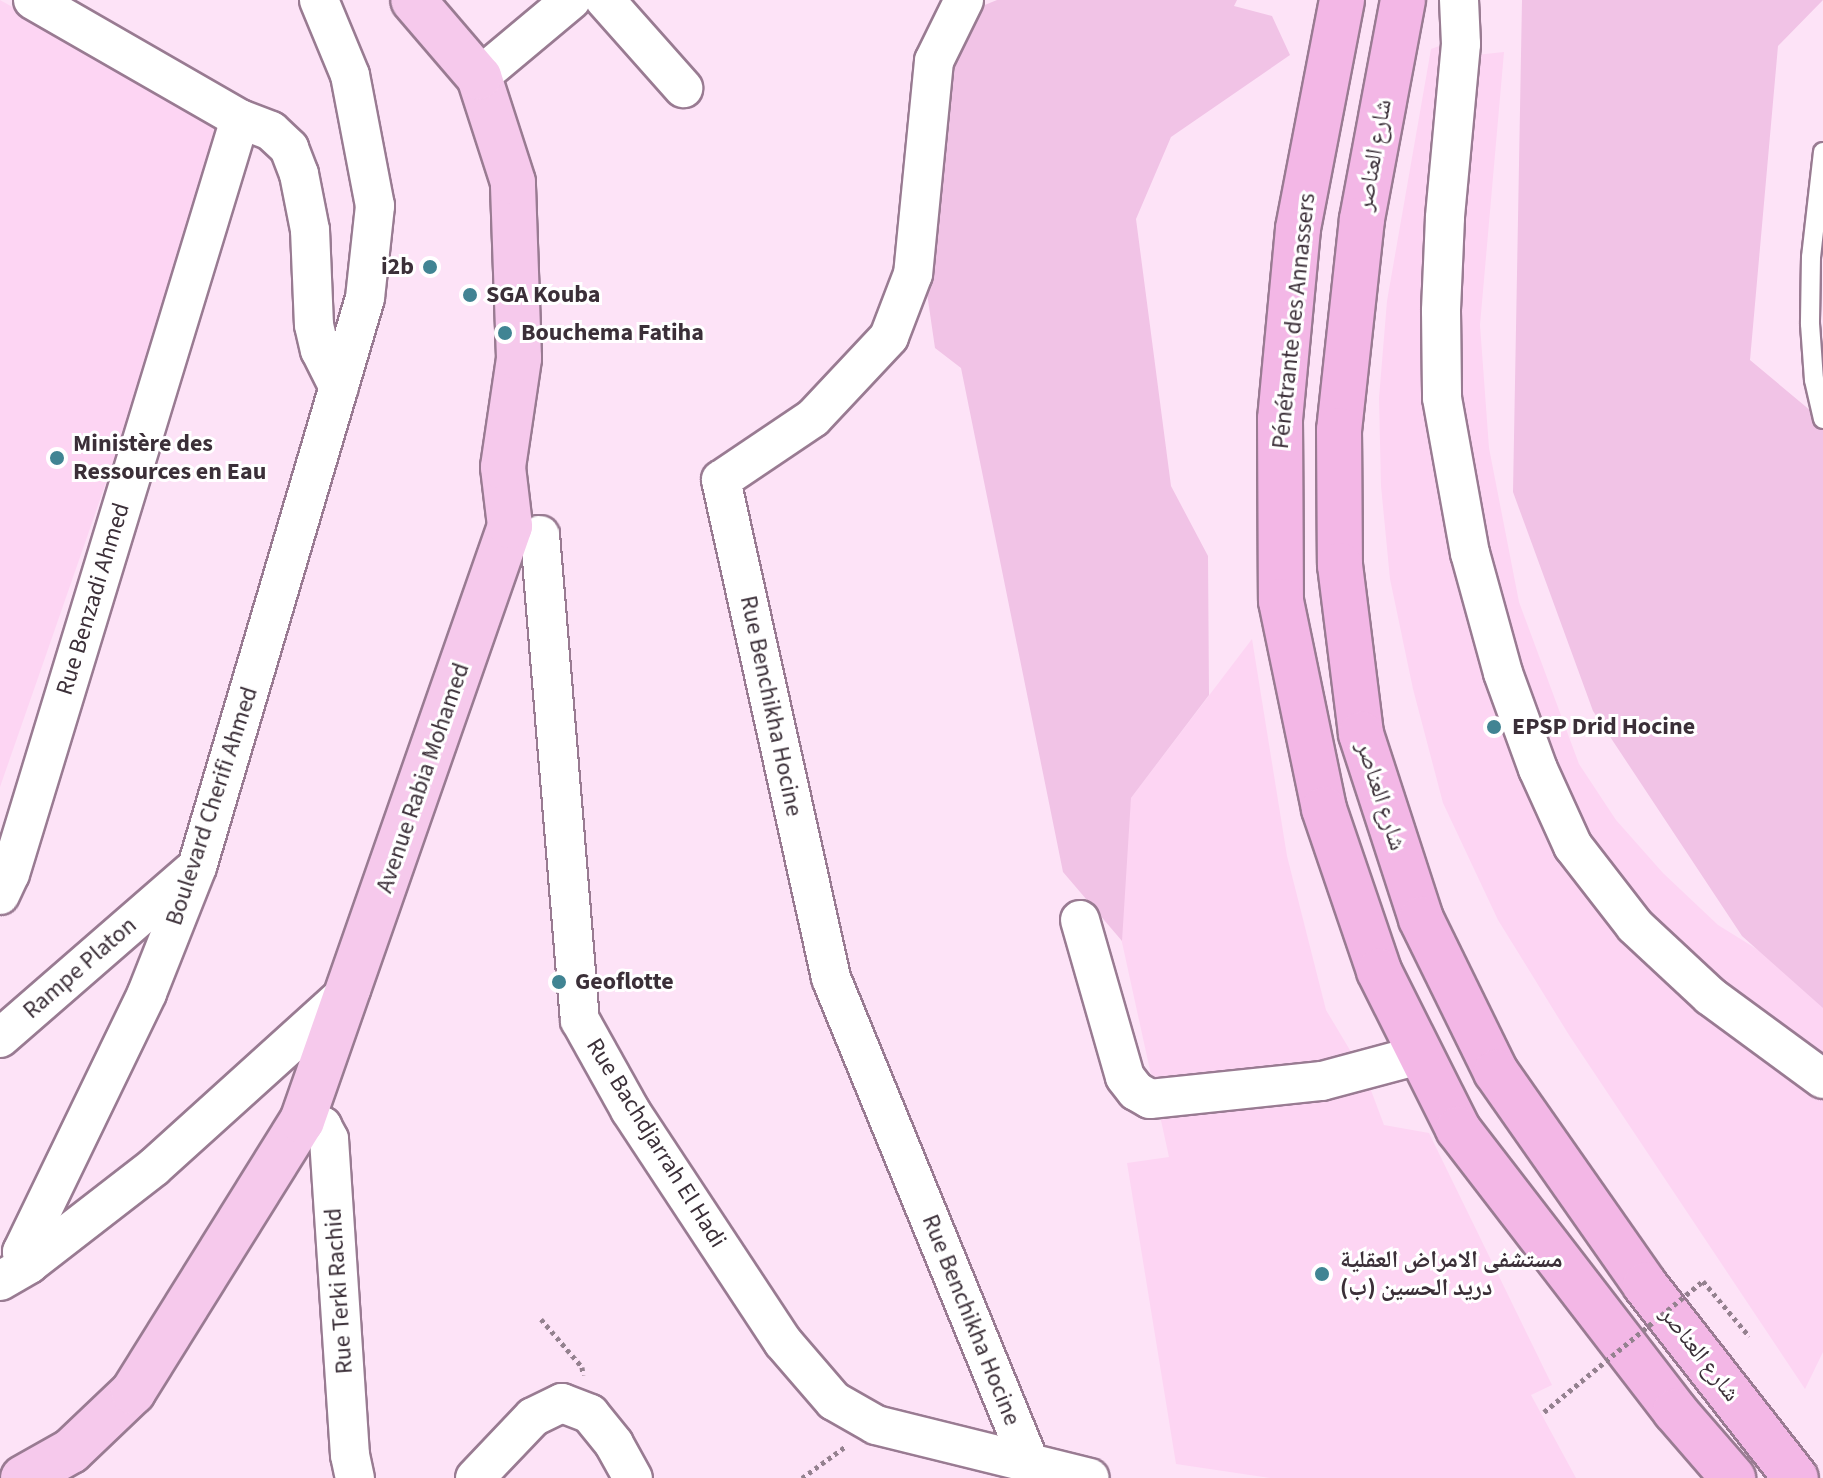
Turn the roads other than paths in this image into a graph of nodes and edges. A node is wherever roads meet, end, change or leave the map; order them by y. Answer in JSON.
{"nodes":[{"id":1,"x":33,"y":0,"type":"edge"},
{"id":2,"x":319,"y":0,"type":"edge"},
{"id":3,"x":413,"y":0,"type":"edge"},
{"id":4,"x":571,"y":0,"type":"edge"},
{"id":5,"x":605,"y":0,"type":"edge"},
{"id":6,"x":964,"y":0,"type":"edge"},
{"id":7,"x":1342,"y":0,"type":"edge"},
{"id":8,"x":1403,"y":0,"type":"edge"},
{"id":9,"x":1459,"y":0,"type":"edge"},
{"id":10,"x":479,"y":77,"type":"junction"},
{"id":11,"x":683,"y":88,"type":"dead end"},
{"id":12,"x":240,"y":119,"type":"junction"},
{"id":13,"x":1823,"y":152,"type":"edge"},
{"id":14,"x":339,"y":388,"type":"junction"},
{"id":15,"x":1823,"y":419,"type":"edge"},
{"id":16,"x":540,"y":535,"type":"dead end"},
{"id":17,"x":197,"y":867,"type":"junction"},
{"id":18,"x":0,"y":895,"type":"edge"},
{"id":19,"x":1080,"y":920,"type":"dead end"},
{"id":20,"x":351,"y":989,"type":"junction"},
{"id":21,"x":0,"y":1038,"type":"edge"},
{"id":22,"x":1419,"y":1055,"type":"junction"},
{"id":23,"x":1823,"y":1079,"type":"edge"},
{"id":24,"x":302,"y":1121,"type":"junction"},
{"id":25,"x":14,"y":1273,"type":"edge"},
{"id":26,"x":1675,"y":1411,"type":"junction"},
{"id":27,"x":1030,"y":1464,"type":"junction"},
{"id":28,"x":1800,"y":1473,"type":"edge"},
{"id":29,"x":23,"y":1478,"type":"edge"},
{"id":30,"x":355,"y":1478,"type":"edge"},
{"id":31,"x":475,"y":1478,"type":"edge"},
{"id":32,"x":633,"y":1478,"type":"edge"},
{"id":33,"x":1090,"y":1478,"type":"edge"},
{"id":34,"x":1702,"y":1478,"type":"edge"},
{"id":35,"x":1733,"y":1478,"type":"edge"}],
"edges":[{"from":1,"to":12,"type":"street"},
{"from":2,"to":14,"type":"street","name":"Boulevard Cherifi Ahmed"},
{"from":3,"to":10,"type":"main road","name":"Avenue Rabia Mohamed"},
{"from":4,"to":10,"type":"street"},
{"from":5,"to":11,"type":"street"},
{"from":6,"to":27,"type":"street","name":"Rue Benchikha Hocine"},
{"from":7,"to":22,"type":"highway","name":"Pénétrante des Annassers"},
{"from":8,"to":28,"type":"highway","name":"شارع العناصر"},
{"from":9,"to":23,"type":"street"},
{"from":10,"to":20,"type":"main road","name":"Avenue Rabia Mohamed"},
{"from":12,"to":14,"type":"street"},
{"from":12,"to":18,"type":"street","name":"Rue Benzadi Ahmed"},
{"from":13,"to":15,"type":"lane"},
{"from":14,"to":17,"type":"street","name":"Boulevard Cherifi Ahmed"},
{"from":16,"to":27,"type":"street","name":"Rue Bachdjarrah El Hadi"},
{"from":17,"to":21,"type":"street","name":"Rampe Platon"},
{"from":17,"to":25,"type":"street","name":"Boulevard Cherifi Ahmed"},
{"from":19,"to":22,"type":"street"},
{"from":20,"to":24,"type":"main road","name":"Avenue Rabia Mohamed"},
{"from":20,"to":25,"type":"street"},
{"from":22,"to":26,"type":"highway","name":"Pénétrante des Annassers"},
{"from":24,"to":29,"type":"main road","name":"Avenue Rabia Mohamed"},
{"from":24,"to":30,"type":"street","name":"Rue Terki Rachid"},
{"from":26,"to":34,"type":"highway"},
{"from":26,"to":35,"type":"highway","name":"Pénétrante des Annassers"},
{"from":27,"to":33,"type":"street","name":"Rue Bachdjarrah El Hadi"},
{"from":31,"to":32,"type":"street"}]}
